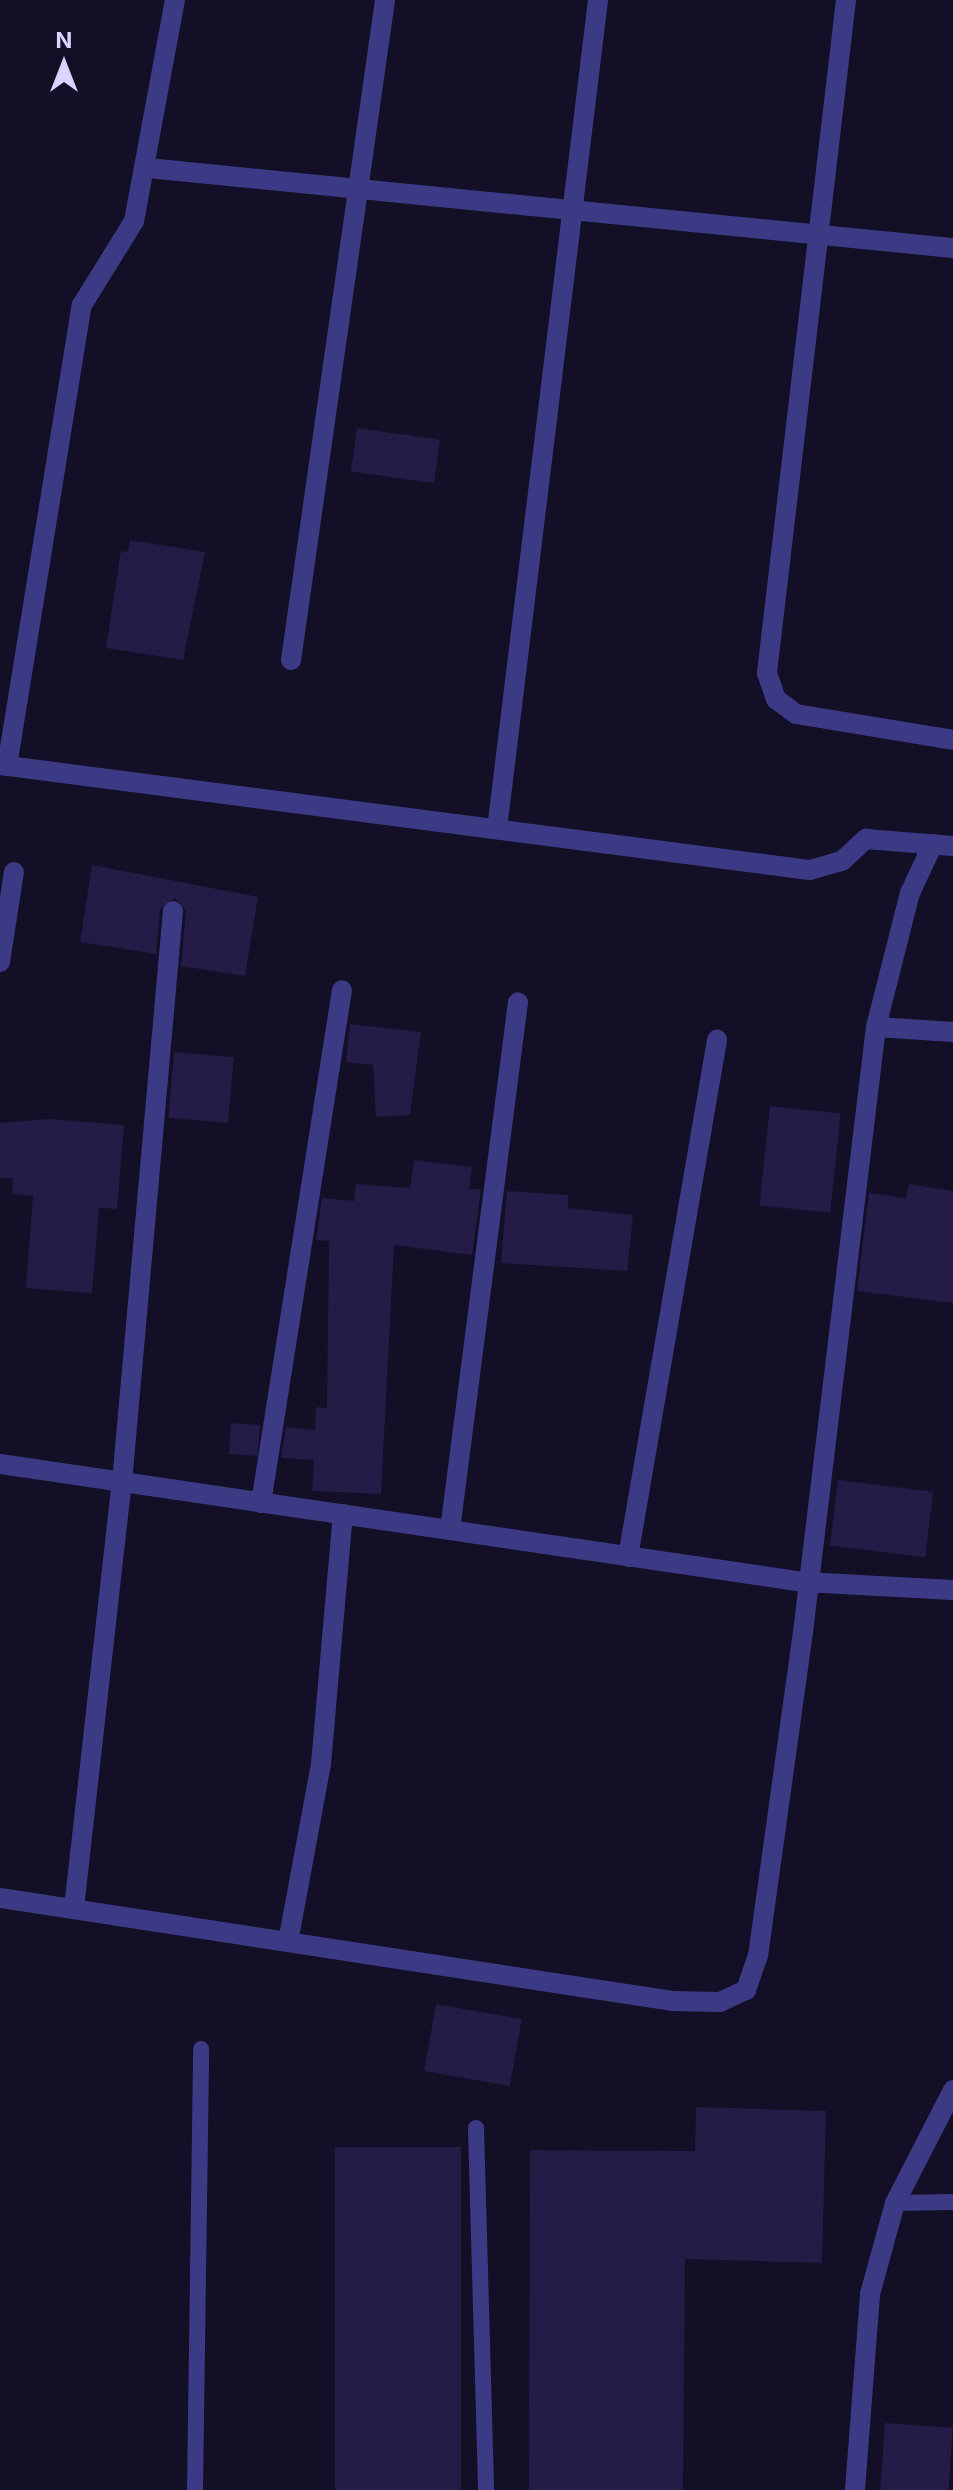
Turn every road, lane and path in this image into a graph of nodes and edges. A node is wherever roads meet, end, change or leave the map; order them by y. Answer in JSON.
{"nodes":[{"id":1,"x":175,"y":0,"type":"edge"},
{"id":2,"x":385,"y":0,"type":"edge"},
{"id":3,"x":598,"y":0,"type":"edge"},
{"id":4,"x":846,"y":0,"type":"edge"},
{"id":5,"x":148,"y":168,"type":"junction"},
{"id":6,"x":358,"y":193,"type":"junction"},
{"id":7,"x":572,"y":213,"type":"junction"},
{"id":8,"x":819,"y":232,"type":"junction"},
{"id":9,"x":953,"y":248,"type":"edge"},
{"id":10,"x":291,"y":660,"type":"dead end"},
{"id":11,"x":953,"y":740,"type":"edge"},
{"id":12,"x":4,"y":766,"type":"edge"},
{"id":13,"x":497,"y":829,"type":"junction"},
{"id":14,"x":943,"y":845,"type":"edge"},
{"id":15,"x":14,"y":872,"type":"dead end"},
{"id":16,"x":173,"y":911,"type":"dead end"},
{"id":17,"x":0,"y":962,"type":"edge"},
{"id":18,"x":342,"y":990,"type":"dead end"},
{"id":19,"x":518,"y":1002,"type":"dead end"},
{"id":20,"x":876,"y":1027,"type":"junction"},
{"id":21,"x":953,"y":1032,"type":"edge"},
{"id":22,"x":717,"y":1040,"type":"dead end"},
{"id":23,"x":0,"y":1464,"type":"edge"},
{"id":24,"x":122,"y":1482,"type":"junction"},
{"id":25,"x":261,"y":1503,"type":"junction"},
{"id":26,"x":343,"y":1514,"type":"junction"},
{"id":27,"x":450,"y":1530,"type":"junction"},
{"id":28,"x":628,"y":1557,"type":"junction"},
{"id":29,"x":804,"y":1582,"type":"junction"},
{"id":30,"x":953,"y":1590,"type":"edge"},
{"id":31,"x":0,"y":1898,"type":"edge"},
{"id":32,"x":74,"y":1908,"type":"junction"},
{"id":33,"x":288,"y":1942,"type":"junction"},
{"id":34,"x":201,"y":2049,"type":"dead end"},
{"id":35,"x":953,"y":2090,"type":"edge"},
{"id":36,"x":476,"y":2128,"type":"dead end"},
{"id":37,"x":953,"y":2202,"type":"edge"},
{"id":38,"x":895,"y":2203,"type":"junction"},
{"id":39,"x":195,"y":2490,"type":"edge"},
{"id":40,"x":486,"y":2490,"type":"edge"},
{"id":41,"x":855,"y":2490,"type":"edge"}],
"edges":[{"from":1,"to":5,"type":"street"},
{"from":2,"to":6,"type":"street"},
{"from":3,"to":7,"type":"street"},
{"from":4,"to":8,"type":"street"},
{"from":5,"to":6,"type":"street"},
{"from":5,"to":12,"type":"street"},
{"from":6,"to":7,"type":"street"},
{"from":6,"to":10,"type":"street"},
{"from":7,"to":8,"type":"street"},
{"from":7,"to":13,"type":"street"},
{"from":8,"to":9,"type":"street"},
{"from":8,"to":11,"type":"street"},
{"from":12,"to":13,"type":"street"},
{"from":13,"to":14,"type":"street"},
{"from":14,"to":20,"type":"street"},
{"from":15,"to":17,"type":"street"},
{"from":16,"to":24,"type":"street"},
{"from":18,"to":25,"type":"street"},
{"from":19,"to":27,"type":"street"},
{"from":20,"to":21,"type":"street"},
{"from":20,"to":29,"type":"street"},
{"from":22,"to":28,"type":"street"},
{"from":23,"to":24,"type":"street"},
{"from":24,"to":25,"type":"street"},
{"from":24,"to":32,"type":"street"},
{"from":25,"to":26,"type":"street"},
{"from":26,"to":27,"type":"street"},
{"from":26,"to":33,"type":"street"},
{"from":27,"to":28,"type":"street"},
{"from":28,"to":29,"type":"street"},
{"from":29,"to":30,"type":"street"},
{"from":29,"to":33,"type":"street"},
{"from":31,"to":32,"type":"street"},
{"from":32,"to":33,"type":"street"},
{"from":34,"to":39,"type":"lane"},
{"from":35,"to":38,"type":"street"},
{"from":36,"to":40,"type":"lane"},
{"from":37,"to":38,"type":"lane"},
{"from":38,"to":41,"type":"street"}]}
